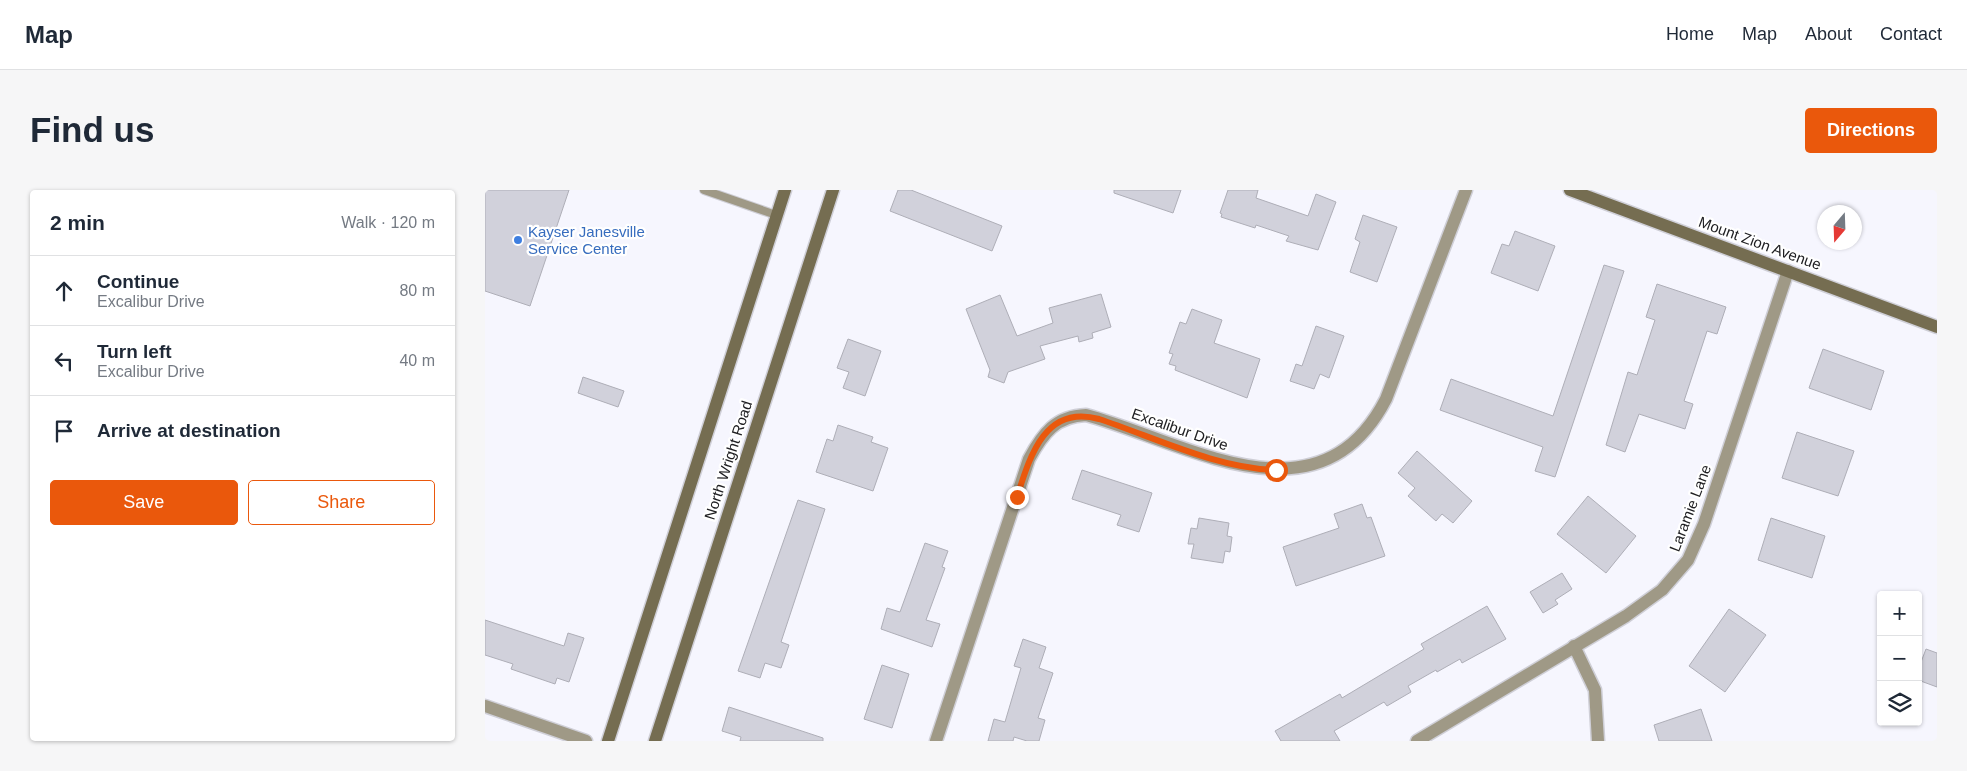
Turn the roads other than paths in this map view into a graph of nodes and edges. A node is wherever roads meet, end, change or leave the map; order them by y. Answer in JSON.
{"nodes":[{"id":1,"x":704,"y":190,"type":"edge"},
{"id":2,"x":785,"y":190,"type":"edge"},
{"id":3,"x":833,"y":190,"type":"edge"},
{"id":4,"x":1466,"y":190,"type":"edge"},
{"id":5,"x":1570,"y":190,"type":"edge"},
{"id":6,"x":777,"y":215,"type":"junction"},
{"id":7,"x":1788,"y":271,"type":"junction"},
{"id":8,"x":1937,"y":327,"type":"edge"},
{"id":9,"x":1574,"y":646,"type":"junction"},
{"id":10,"x":485,"y":706,"type":"edge"},
{"id":11,"x":586,"y":741,"type":"edge"},
{"id":12,"x":608,"y":741,"type":"edge"},
{"id":13,"x":655,"y":741,"type":"edge"},
{"id":14,"x":936,"y":741,"type":"edge"},
{"id":15,"x":1417,"y":741,"type":"edge"},
{"id":16,"x":1598,"y":741,"type":"edge"}],
"edges":[{"from":1,"to":6,"type":"lane"},
{"from":2,"to":6,"type":"main road","name":"North Wright Road"},
{"from":3,"to":13,"type":"main road","name":"North Wright Road"},
{"from":4,"to":14,"type":"street","name":"Excalibur Drive"},
{"from":5,"to":7,"type":"main road","name":"Mount Zion Avenue"},
{"from":6,"to":12,"type":"main road","name":"North Wright Road"},
{"from":7,"to":8,"type":"main road","name":"Mount Zion Avenue"},
{"from":7,"to":9,"type":"street","name":"Laramie Lane"},
{"from":9,"to":15,"type":"street","name":"Laramie Lane"},
{"from":9,"to":16,"type":"street"},
{"from":10,"to":11,"type":"street"}]}
